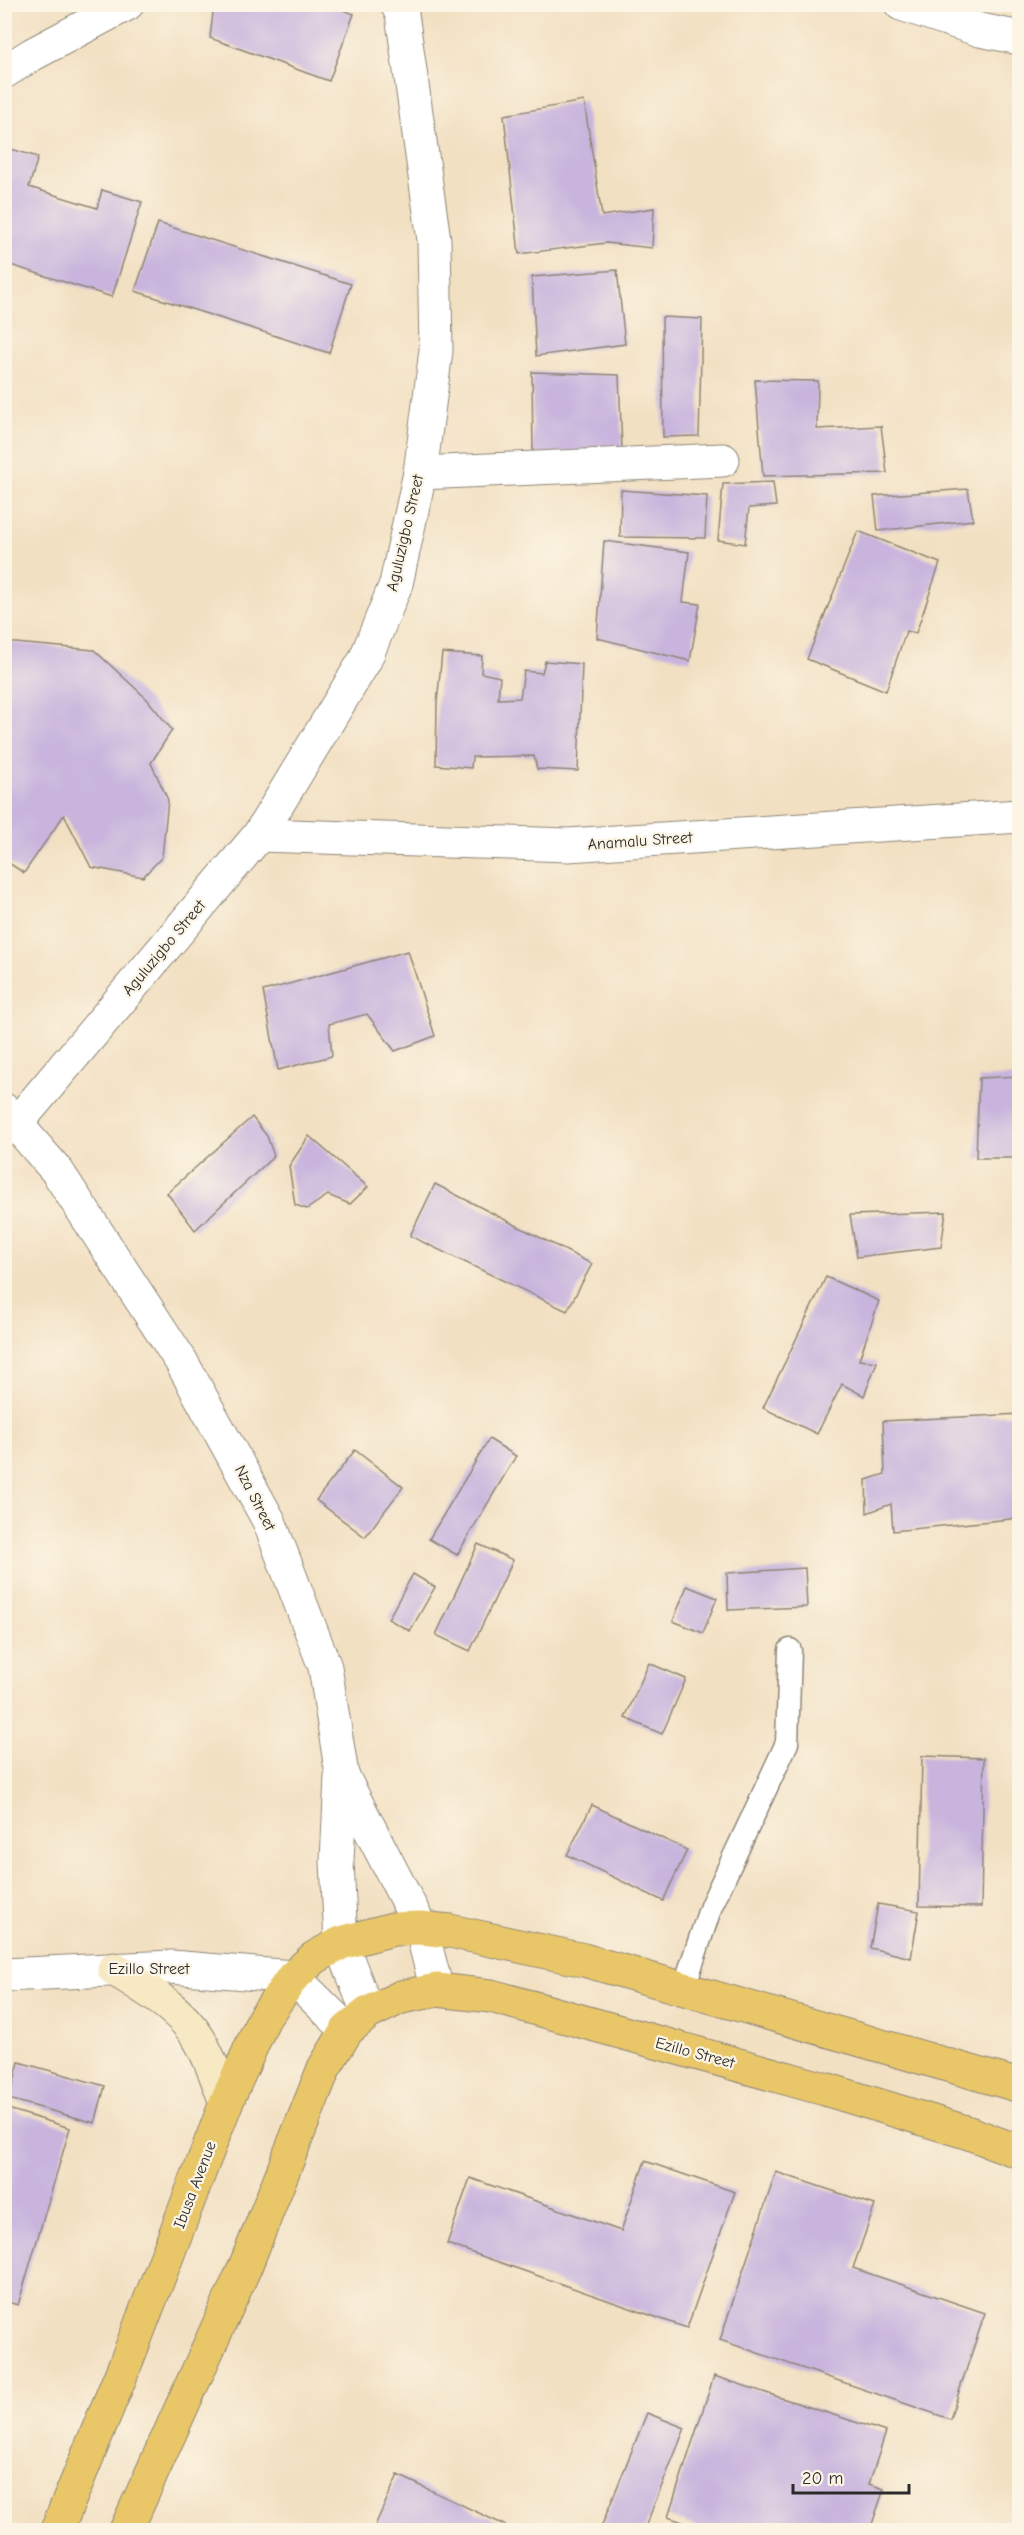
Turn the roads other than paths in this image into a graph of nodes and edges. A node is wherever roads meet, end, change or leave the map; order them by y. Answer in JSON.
{"nodes":[{"id":1,"x":127,"y":4,"type":"edge"},
{"id":2,"x":397,"y":4,"type":"edge"},
{"id":3,"x":901,"y":4,"type":"edge"},
{"id":4,"x":1020,"y":38,"type":"edge"},
{"id":5,"x":4,"y":72,"type":"edge"},
{"id":6,"x":723,"y":460,"type":"dead end"},
{"id":7,"x":420,"y":473,"type":"junction"},
{"id":8,"x":1015,"y":808,"type":"edge"},
{"id":9,"x":260,"y":835,"type":"junction"},
{"id":10,"x":10,"y":1117,"type":"edge"},
{"id":11,"x":790,"y":1650,"type":"dead end"},
{"id":12,"x":342,"y":1775,"type":"junction"},
{"id":13,"x":421,"y":1928,"type":"junction"},
{"id":14,"x":341,"y":1943,"type":"junction"},
{"id":15,"x":114,"y":1969,"type":"junction"},
{"id":16,"x":4,"y":1975,"type":"edge"},
{"id":17,"x":293,"y":1977,"type":"junction"},
{"id":18,"x":684,"y":1988,"type":"junction"},
{"id":19,"x":437,"y":1990,"type":"junction"},
{"id":20,"x":358,"y":2021,"type":"junction"},
{"id":21,"x":1020,"y":2086,"type":"edge"},
{"id":22,"x":226,"y":2103,"type":"junction"},
{"id":23,"x":1020,"y":2152,"type":"edge"},
{"id":24,"x":57,"y":2530,"type":"edge"},
{"id":25,"x":126,"y":2530,"type":"edge"}],
"edges":[{"from":1,"to":5,"type":"street"},
{"from":2,"to":7,"type":"street","name":"Aguluzigbo Street"},
{"from":3,"to":4,"type":"street"},
{"from":6,"to":7,"type":"street"},
{"from":7,"to":9,"type":"street","name":"Aguluzigbo Street"},
{"from":8,"to":9,"type":"street","name":"Anamalu Street"},
{"from":9,"to":10,"type":"street","name":"Aguluzigbo Street"},
{"from":10,"to":12,"type":"street","name":"Nza Street"},
{"from":11,"to":18,"type":"lane"},
{"from":12,"to":13,"type":"street","name":"Nza Street"},
{"from":12,"to":14,"type":"street"},
{"from":13,"to":14,"type":"main road","name":"Ibusa Avenue"},
{"from":13,"to":18,"type":"main road"},
{"from":13,"to":19,"type":"street","name":"Nza Street"},
{"from":14,"to":17,"type":"main road","name":"Ibusa Avenue"},
{"from":14,"to":20,"type":"street"},
{"from":15,"to":16,"type":"street","name":"Ezillo Street"},
{"from":15,"to":17,"type":"street","name":"Ezillo Street"},
{"from":15,"to":22,"type":"main road"},
{"from":17,"to":20,"type":"street"},
{"from":17,"to":22,"type":"main road","name":"Ibusa Avenue"},
{"from":18,"to":21,"type":"main road"},
{"from":19,"to":20,"type":"main road","name":"Ezillo Street"},
{"from":19,"to":23,"type":"main road","name":"Ezillo Street"},
{"from":20,"to":25,"type":"main road"},
{"from":22,"to":24,"type":"main road","name":"Ibusa Avenue"}]}
